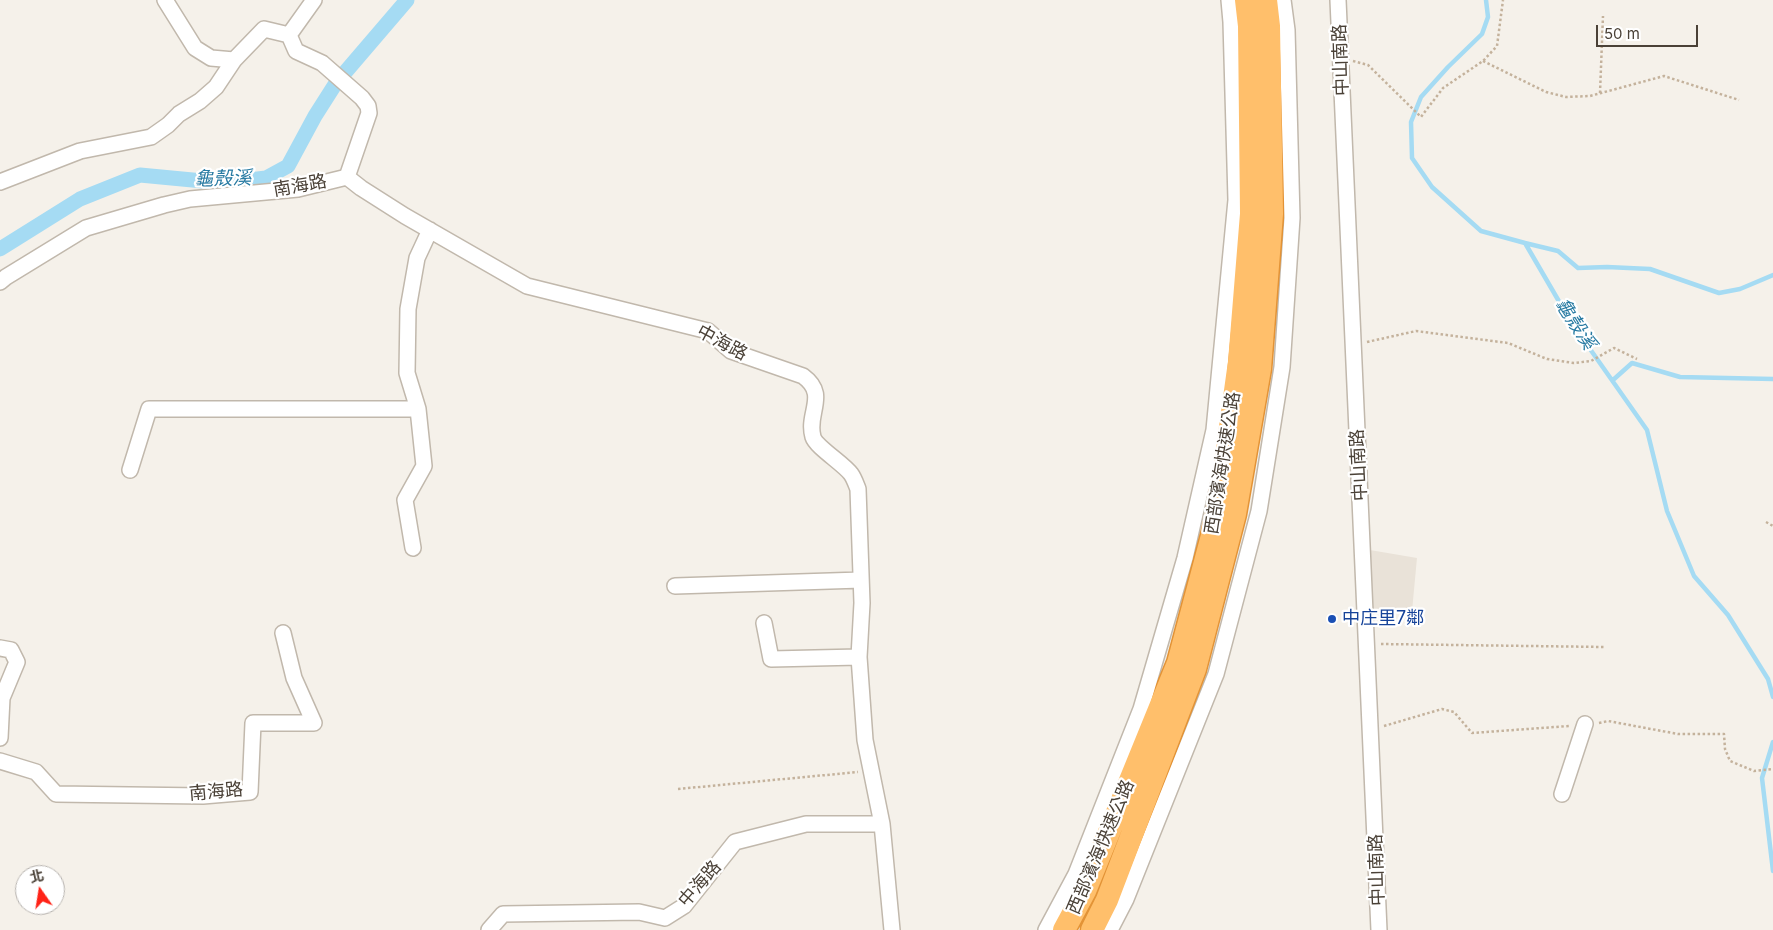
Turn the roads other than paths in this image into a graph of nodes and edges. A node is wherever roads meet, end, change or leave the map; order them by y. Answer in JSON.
{"nodes":[{"id":1,"x":164,"y":0,"type":"edge"},
{"id":2,"x":314,"y":0,"type":"edge"},
{"id":3,"x":1229,"y":0,"type":"edge"},
{"id":4,"x":1246,"y":0,"type":"edge"},
{"id":5,"x":1266,"y":0,"type":"edge"},
{"id":6,"x":1283,"y":0,"type":"edge"},
{"id":7,"x":1338,"y":0,"type":"edge"},
{"id":8,"x":289,"y":36,"type":"junction"},
{"id":9,"x":234,"y":60,"type":"junction"},
{"id":10,"x":347,"y":177,"type":"junction"},
{"id":11,"x":0,"y":182,"type":"edge"},
{"id":12,"x":430,"y":230,"type":"junction"},
{"id":13,"x":0,"y":282,"type":"edge"},
{"id":14,"x":418,"y":409,"type":"junction"},
{"id":15,"x":130,"y":470,"type":"dead end"},
{"id":16,"x":413,"y":548,"type":"dead end"},
{"id":17,"x":861,"y":580,"type":"junction"},
{"id":18,"x":675,"y":586,"type":"dead end"},
{"id":19,"x":764,"y":623,"type":"dead end"},
{"id":20,"x":283,"y":633,"type":"dead end"},
{"id":21,"x":0,"y":648,"type":"edge"},
{"id":22,"x":859,"y":658,"type":"junction"},
{"id":23,"x":1585,"y":724,"type":"road end"},
{"id":24,"x":0,"y":738,"type":"edge"},
{"id":25,"x":0,"y":761,"type":"edge"},
{"id":26,"x":1562,"y":794,"type":"dead end"},
{"id":27,"x":882,"y":824,"type":"junction"},
{"id":28,"x":489,"y":930,"type":"edge"},
{"id":29,"x":892,"y":930,"type":"edge"},
{"id":30,"x":1046,"y":930,"type":"edge"},
{"id":31,"x":1064,"y":930,"type":"edge"},
{"id":32,"x":1092,"y":930,"type":"edge"},
{"id":33,"x":1110,"y":930,"type":"edge"},
{"id":34,"x":1379,"y":930,"type":"edge"}],
"edges":[{"from":1,"to":9,"type":"street"},
{"from":2,"to":8,"type":"street"},
{"from":3,"to":30,"type":"street"},
{"from":4,"to":31,"type":"highway","name":"西部濱海快速公路"},
{"from":5,"to":32,"type":"highway","name":"西部濱海快速公路"},
{"from":6,"to":33,"type":"street"},
{"from":7,"to":34,"type":"street","name":"中山南路"},
{"from":8,"to":9,"type":"street"},
{"from":8,"to":10,"type":"street","name":"南海路"},
{"from":9,"to":11,"type":"street"},
{"from":10,"to":12,"type":"street","name":"中海路"},
{"from":10,"to":13,"type":"street","name":"南海路"},
{"from":12,"to":14,"type":"street"},
{"from":12,"to":17,"type":"street","name":"中海路"},
{"from":14,"to":15,"type":"street"},
{"from":14,"to":16,"type":"street"},
{"from":17,"to":18,"type":"street"},
{"from":17,"to":22,"type":"street","name":"中海路"},
{"from":19,"to":22,"type":"street"},
{"from":20,"to":25,"type":"street","name":"南海路"},
{"from":21,"to":24,"type":"street"},
{"from":22,"to":27,"type":"street","name":"中海路"},
{"from":23,"to":26,"type":"street"},
{"from":27,"to":28,"type":"street","name":"中海路"},
{"from":27,"to":29,"type":"street","name":"中海路"}]}
